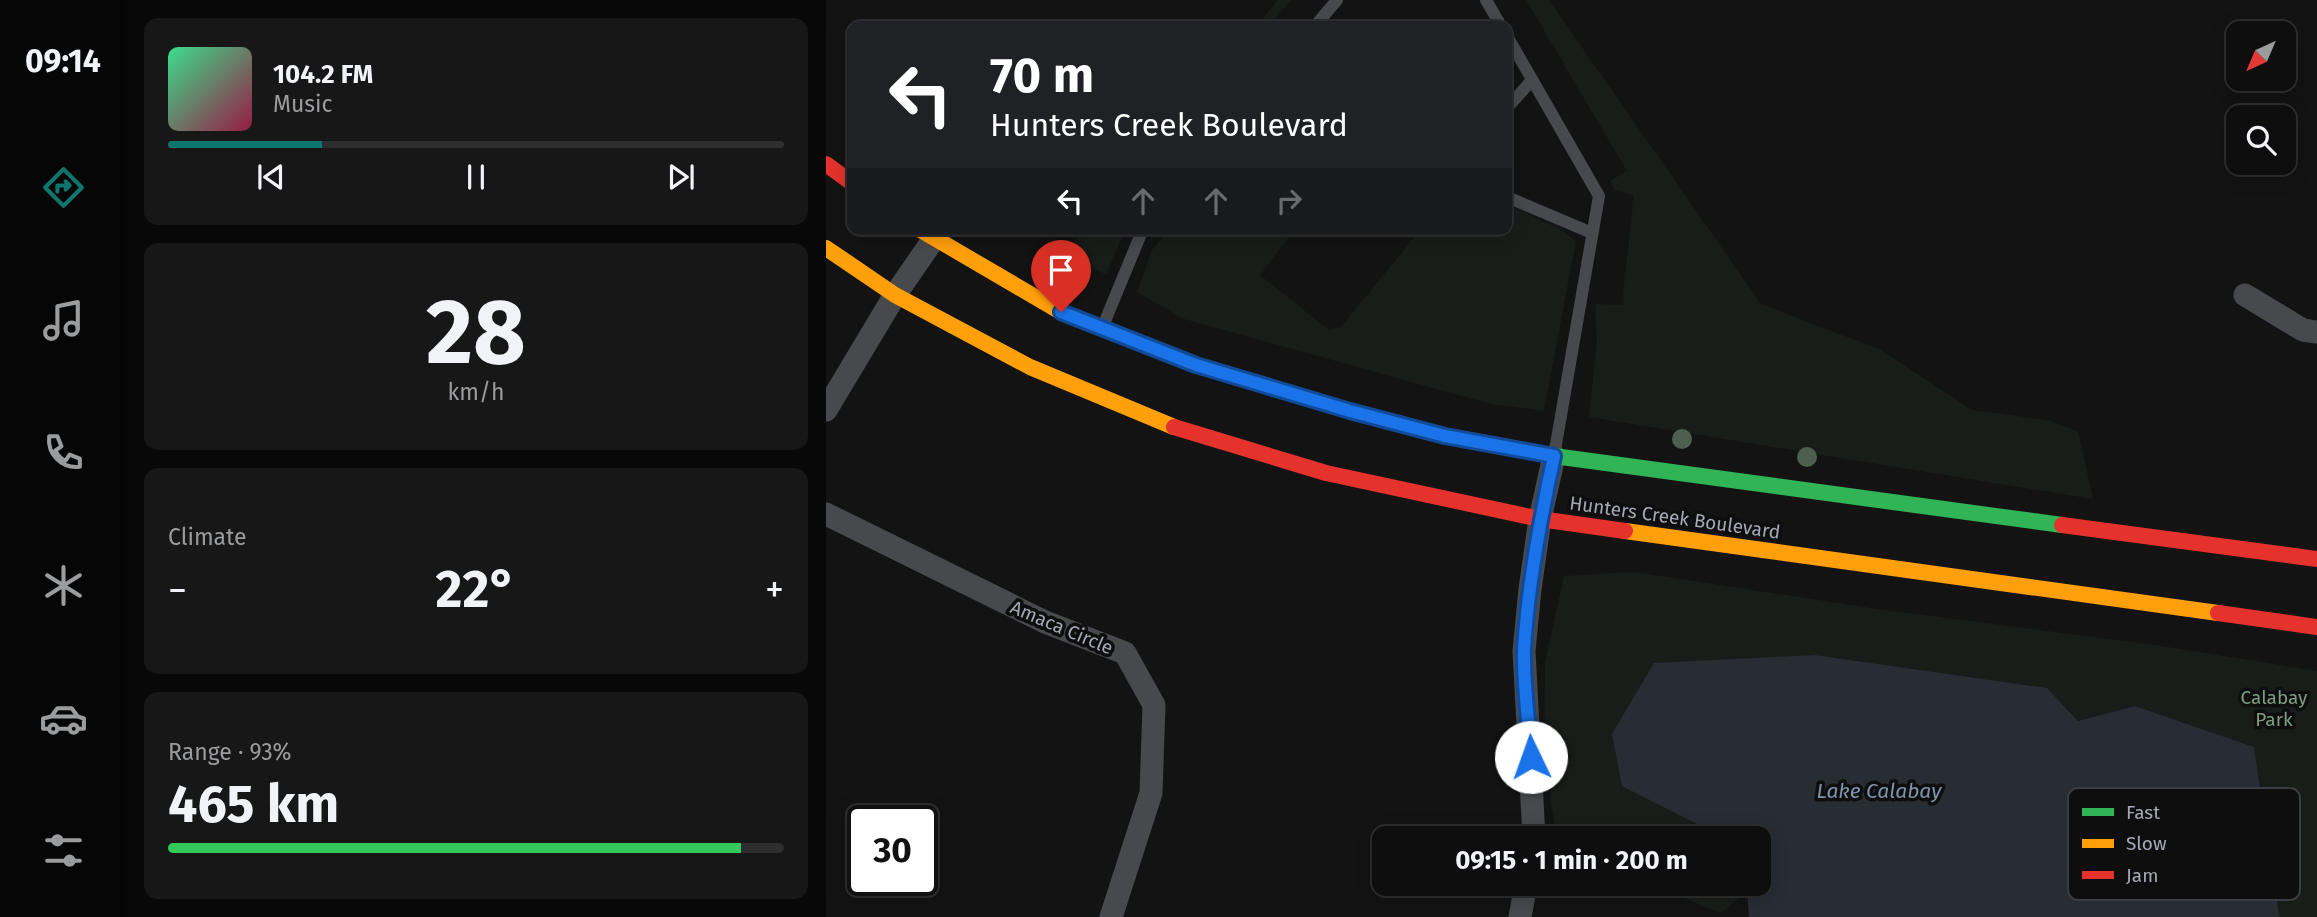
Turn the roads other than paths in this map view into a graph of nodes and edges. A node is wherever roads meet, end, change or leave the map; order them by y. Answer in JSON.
{"nodes":[{"id":1,"x":1337,"y":0,"type":"edge"},
{"id":2,"x":1486,"y":0,"type":"edge"},
{"id":3,"x":1319,"y":21,"type":"edge"},
{"id":4,"x":1498,"y":21,"type":"edge"},
{"id":5,"x":1512,"y":45,"type":"edge"},
{"id":6,"x":1532,"y":80,"type":"junction"},
{"id":7,"x":1512,"y":102,"type":"edge"},
{"id":8,"x":826,"y":164,"type":"edge"},
{"id":9,"x":847,"y":179,"type":"edge"},
{"id":10,"x":1512,"y":199,"type":"edge"},
{"id":11,"x":1592,"y":233,"type":"junction"},
{"id":12,"x":925,"y":235,"type":"edge"},
{"id":13,"x":928,"y":235,"type":"edge"},
{"id":14,"x":1141,"y":235,"type":"edge"},
{"id":15,"x":826,"y":248,"type":"edge"},
{"id":16,"x":895,"y":295,"type":"junction"},
{"id":17,"x":2245,"y":295,"type":"dead end"},
{"id":18,"x":1102,"y":328,"type":"junction"},
{"id":19,"x":2317,"y":332,"type":"edge"},
{"id":20,"x":826,"y":410,"type":"edge"},
{"id":21,"x":1554,"y":456,"type":"junction"},
{"id":22,"x":826,"y":514,"type":"edge"},
{"id":23,"x":1540,"y":519,"type":"junction"},
{"id":24,"x":2317,"y":559,"type":"edge"},
{"id":25,"x":2317,"y":627,"type":"edge"},
{"id":26,"x":1533,"y":826,"type":"edge"},
{"id":27,"x":1524,"y":896,"type":"edge"},
{"id":28,"x":1111,"y":917,"type":"edge"},
{"id":29,"x":1520,"y":917,"type":"edge"}],
"edges":[{"from":1,"to":3,"type":"lane"},
{"from":2,"to":4,"type":"lane"},
{"from":5,"to":6,"type":"lane"},
{"from":6,"to":7,"type":"lane"},
{"from":6,"to":11,"type":"lane"},
{"from":8,"to":9,"type":"street"},
{"from":10,"to":11,"type":"lane"},
{"from":11,"to":21,"type":"lane"},
{"from":12,"to":16,"type":"street"},
{"from":13,"to":18,"type":"street"},
{"from":14,"to":18,"type":"lane"},
{"from":15,"to":16,"type":"street","name":"Hunters Creek Boulevard"},
{"from":16,"to":20,"type":"street"},
{"from":16,"to":23,"type":"street","name":"Hunters Creek Boulevard"},
{"from":17,"to":19,"type":"street"},
{"from":18,"to":21,"type":"street"},
{"from":21,"to":23,"type":"street"},
{"from":21,"to":24,"type":"street"},
{"from":22,"to":28,"type":"street","name":"Amaca Circle"},
{"from":23,"to":25,"type":"street","name":"Hunters Creek Boulevard"},
{"from":23,"to":26,"type":"street"},
{"from":27,"to":29,"type":"street"}]}
